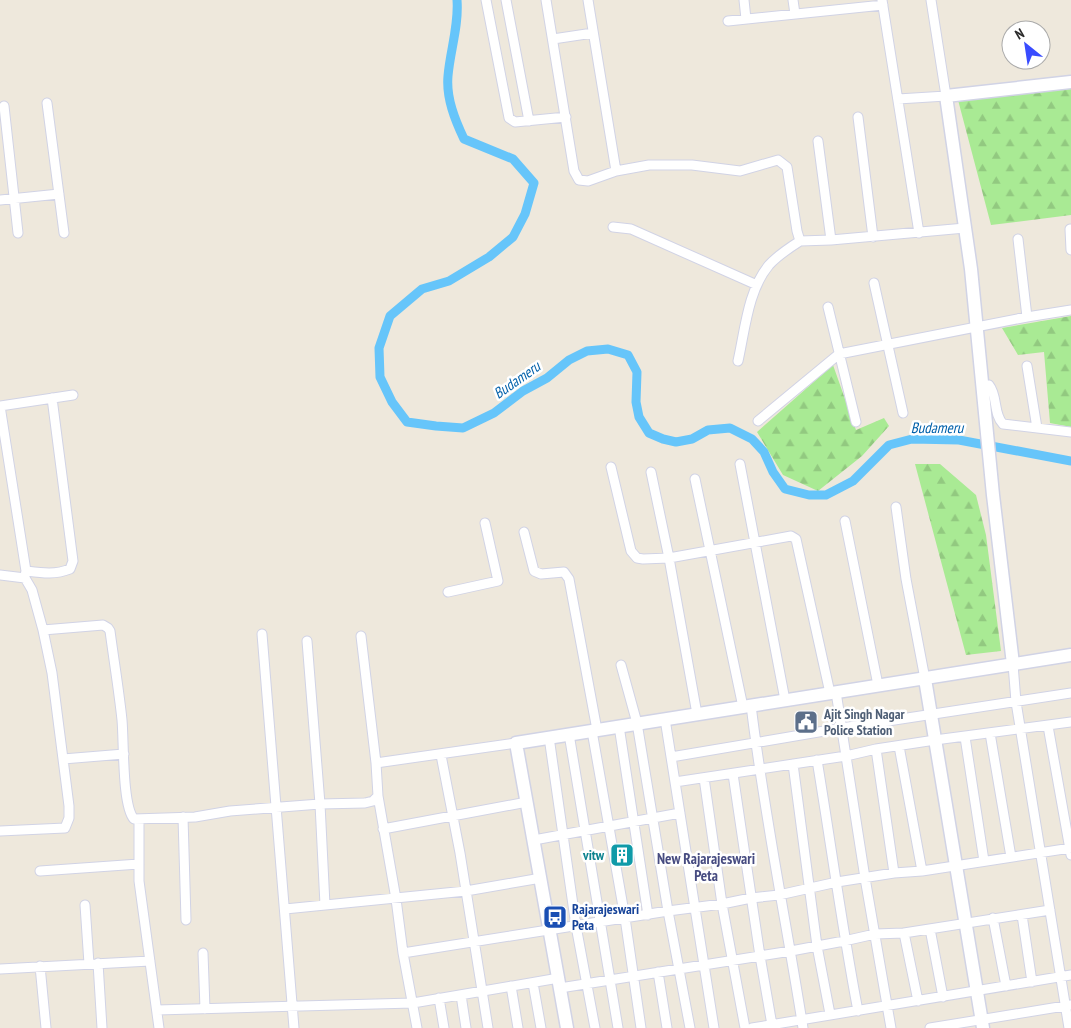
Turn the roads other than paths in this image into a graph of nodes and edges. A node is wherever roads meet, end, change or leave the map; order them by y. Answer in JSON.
{"nodes":[{"id":1,"x":486,"y":0,"type":"edge"},
{"id":2,"x":506,"y":0,"type":"edge"},
{"id":3,"x":546,"y":0,"type":"edge"},
{"id":4,"x":588,"y":0,"type":"edge"},
{"id":5,"x":744,"y":0,"type":"edge"},
{"id":6,"x":793,"y":0,"type":"edge"},
{"id":7,"x":930,"y":0,"type":"edge"},
{"id":8,"x":883,"y":2,"type":"edge"},
{"id":9,"x":795,"y":14,"type":"junction"},
{"id":10,"x":746,"y":19,"type":"junction"},
{"id":11,"x":728,"y":21,"type":"dead end"},
{"id":12,"x":593,"y":33,"type":"junction"},
{"id":13,"x":553,"y":39,"type":"junction"},
{"id":14,"x":1071,"y":82,"type":"edge"},
{"id":15,"x":946,"y":96,"type":"junction"},
{"id":16,"x":898,"y":99,"type":"junction"},
{"id":17,"x":47,"y":103,"type":"dead end"},
{"id":18,"x":4,"y":106,"type":"dead end"},
{"id":19,"x":566,"y":117,"type":"junction"},
{"id":20,"x":858,"y":117,"type":"dead end"},
{"id":21,"x":529,"y":121,"type":"junction"},
{"id":22,"x":818,"y":141,"type":"dead end"},
{"id":23,"x":616,"y":170,"type":"junction"},
{"id":24,"x":60,"y":194,"type":"junction"},
{"id":25,"x":15,"y":198,"type":"junction"},
{"id":26,"x":0,"y":200,"type":"edge"},
{"id":27,"x":613,"y":227,"type":"dead end"},
{"id":28,"x":965,"y":228,"type":"junction"},
{"id":29,"x":1070,"y":229,"type":"edge"},
{"id":30,"x":64,"y":233,"type":"dead end"},
{"id":31,"x":919,"y":233,"type":"junction"},
{"id":32,"x":18,"y":234,"type":"dead end"},
{"id":33,"x":873,"y":236,"type":"junction"},
{"id":34,"x":831,"y":240,"type":"junction"},
{"id":35,"x":1018,"y":240,"type":"dead end"},
{"id":36,"x":800,"y":241,"type":"junction"},
{"id":37,"x":1071,"y":250,"type":"edge"},
{"id":38,"x":874,"y":283,"type":"dead end"},
{"id":39,"x":757,"y":285,"type":"junction"},
{"id":40,"x":828,"y":307,"type":"dead end"},
{"id":41,"x":1071,"y":310,"type":"edge"},
{"id":42,"x":1027,"y":317,"type":"junction"},
{"id":43,"x":976,"y":327,"type":"junction"},
{"id":44,"x":889,"y":344,"type":"junction"},
{"id":45,"x":840,"y":354,"type":"junction"},
{"id":46,"x":738,"y":361,"type":"dead end"},
{"id":47,"x":1027,"y":366,"type":"dead end"},
{"id":48,"x":985,"y":386,"type":"junction"},
{"id":49,"x":74,"y":395,"type":"dead end"},
{"id":50,"x":52,"y":398,"type":"junction"},
{"id":51,"x":0,"y":406,"type":"edge"},
{"id":52,"x":903,"y":413,"type":"dead end"},
{"id":53,"x":758,"y":421,"type":"dead end"},
{"id":54,"x":856,"y":422,"type":"dead end"},
{"id":55,"x":1037,"y":428,"type":"junction"},
{"id":56,"x":1071,"y":432,"type":"edge"},
{"id":57,"x":740,"y":464,"type":"dead end"},
{"id":58,"x":611,"y":467,"type":"dead end"},
{"id":59,"x":651,"y":472,"type":"dead end"},
{"id":60,"x":695,"y":479,"type":"dead end"},
{"id":61,"x":896,"y":507,"type":"dead end"},
{"id":62,"x":846,"y":521,"type":"dead end"},
{"id":63,"x":485,"y":523,"type":"dead end"},
{"id":64,"x":524,"y":532,"type":"dead end"},
{"id":65,"x":754,"y":542,"type":"junction"},
{"id":66,"x":711,"y":550,"type":"junction"},
{"id":67,"x":669,"y":558,"type":"junction"},
{"id":68,"x":0,"y":575,"type":"edge"},
{"id":69,"x":26,"y":575,"type":"junction"},
{"id":70,"x":448,"y":592,"type":"dead end"},
{"id":71,"x":43,"y":630,"type":"junction"},
{"id":72,"x":262,"y":634,"type":"dead end"},
{"id":73,"x":361,"y":636,"type":"dead end"},
{"id":74,"x":307,"y":640,"type":"dead end"},
{"id":75,"x":1071,"y":656,"type":"edge"},
{"id":76,"x":1013,"y":664,"type":"junction"},
{"id":77,"x":621,"y":665,"type":"dead end"},
{"id":78,"x":925,"y":679,"type":"junction"},
{"id":79,"x":878,"y":685,"type":"junction"},
{"id":80,"x":833,"y":692,"type":"junction"},
{"id":81,"x":1071,"y":694,"type":"edge"},
{"id":82,"x":785,"y":700,"type":"junction"},
{"id":83,"x":1016,"y":702,"type":"junction"},
{"id":84,"x":747,"y":706,"type":"junction"},
{"id":85,"x":696,"y":714,"type":"junction"},
{"id":86,"x":931,"y":715,"type":"junction"},
{"id":87,"x":665,"y":719,"type":"junction"},
{"id":88,"x":1071,"y":722,"type":"edge"},
{"id":89,"x":637,"y":723,"type":"junction"},
{"id":90,"x":619,"y":726,"type":"junction"},
{"id":91,"x":1048,"y":726,"type":"junction"},
{"id":92,"x":842,"y":728,"type":"junction"},
{"id":93,"x":1020,"y":729,"type":"junction"},
{"id":94,"x":595,"y":730,"type":"junction"},
{"id":95,"x":990,"y":733,"type":"junction"},
{"id":96,"x":569,"y":734,"type":"junction"},
{"id":97,"x":965,"y":737,"type":"junction"},
{"id":98,"x":549,"y":738,"type":"junction"},
{"id":99,"x":935,"y":740,"type":"junction"},
{"id":100,"x":516,"y":743,"type":"junction"},
{"id":101,"x":756,"y":743,"type":"junction"},
{"id":102,"x":899,"y":746,"type":"junction"},
{"id":103,"x":876,"y":749,"type":"junction"},
{"id":104,"x":124,"y":754,"type":"junction"},
{"id":105,"x":441,"y":754,"type":"junction"},
{"id":106,"x":846,"y":756,"type":"junction"},
{"id":107,"x":671,"y":758,"type":"junction"},
{"id":108,"x":63,"y":759,"type":"junction"},
{"id":109,"x":817,"y":760,"type":"junction"},
{"id":110,"x":376,"y":763,"type":"junction"},
{"id":111,"x":793,"y":764,"type":"junction"},
{"id":112,"x":759,"y":770,"type":"junction"},
{"id":113,"x":733,"y":774,"type":"junction"},
{"id":114,"x":704,"y":778,"type":"junction"},
{"id":115,"x":675,"y":782,"type":"junction"},
{"id":116,"x":378,"y":796,"type":"junction"},
{"id":117,"x":527,"y":802,"type":"junction"},
{"id":118,"x":320,"y":804,"type":"junction"},
{"id":119,"x":276,"y":808,"type":"junction"},
{"id":120,"x":680,"y":813,"type":"junction"},
{"id":121,"x":453,"y":816,"type":"junction"},
{"id":122,"x":183,"y":817,"type":"junction"},
{"id":123,"x":654,"y":818,"type":"junction"},
{"id":124,"x":139,"y":820,"type":"junction"},
{"id":125,"x":633,"y":822,"type":"junction"},
{"id":126,"x":610,"y":826,"type":"junction"},
{"id":127,"x":382,"y":829,"type":"junction"},
{"id":128,"x":586,"y":830,"type":"junction"},
{"id":129,"x":0,"y":832,"type":"edge"},
{"id":130,"x":563,"y":834,"type":"junction"},
{"id":131,"x":534,"y":840,"type":"junction"},
{"id":132,"x":1071,"y":851,"type":"edge"},
{"id":133,"x":1040,"y":853,"type":"junction"},
{"id":134,"x":1011,"y":857,"type":"junction"},
{"id":135,"x":984,"y":861,"type":"junction"},
{"id":136,"x":139,"y":864,"type":"junction"},
{"id":137,"x":956,"y":866,"type":"junction"},
{"id":138,"x":922,"y":871,"type":"junction"},
{"id":139,"x":40,"y":872,"type":"dead end"},
{"id":140,"x":894,"y":873,"type":"junction"},
{"id":141,"x":540,"y":878,"type":"junction"},
{"id":142,"x":865,"y":878,"type":"junction"},
{"id":143,"x":837,"y":882,"type":"junction"},
{"id":144,"x":810,"y":888,"type":"junction"},
{"id":145,"x":466,"y":891,"type":"junction"},
{"id":146,"x":779,"y":895,"type":"junction"},
{"id":147,"x":751,"y":898,"type":"junction"},
{"id":148,"x":396,"y":899,"type":"junction"},
{"id":149,"x":85,"y":904,"type":"dead end"},
{"id":150,"x":722,"y":904,"type":"junction"},
{"id":151,"x":325,"y":905,"type":"junction"},
{"id":152,"x":695,"y":908,"type":"junction"},
{"id":153,"x":285,"y":909,"type":"junction"},
{"id":154,"x":1050,"y":910,"type":"junction"},
{"id":155,"x":668,"y":911,"type":"junction"},
{"id":156,"x":648,"y":914,"type":"junction"},
{"id":157,"x":1022,"y":915,"type":"junction"},
{"id":158,"x":625,"y":918,"type":"junction"},
{"id":159,"x":993,"y":918,"type":"junction"},
{"id":160,"x":186,"y":920,"type":"dead end"},
{"id":161,"x":600,"y":922,"type":"junction"},
{"id":162,"x":966,"y":923,"type":"junction"},
{"id":163,"x":576,"y":926,"type":"junction"},
{"id":164,"x":930,"y":929,"type":"junction"},
{"id":165,"x":550,"y":930,"type":"junction"},
{"id":166,"x":904,"y":933,"type":"junction"},
{"id":167,"x":874,"y":934,"type":"junction"},
{"id":168,"x":474,"y":942,"type":"junction"},
{"id":169,"x":844,"y":942,"type":"junction"},
{"id":170,"x":817,"y":946,"type":"junction"},
{"id":171,"x":792,"y":951,"type":"junction"},
{"id":172,"x":203,"y":953,"type":"dead end"},
{"id":173,"x":403,"y":953,"type":"junction"},
{"id":174,"x":760,"y":956,"type":"junction"},
{"id":175,"x":732,"y":960,"type":"junction"},
{"id":176,"x":150,"y":961,"type":"junction"},
{"id":177,"x":93,"y":964,"type":"junction"},
{"id":178,"x":704,"y":965,"type":"junction"},
{"id":179,"x":40,"y":966,"type":"junction"},
{"id":180,"x":0,"y":968,"type":"edge"},
{"id":181,"x":680,"y":969,"type":"junction"},
{"id":182,"x":658,"y":972,"type":"junction"},
{"id":183,"x":1071,"y":975,"type":"edge"},
{"id":184,"x":634,"y":976,"type":"junction"},
{"id":185,"x":1061,"y":977,"type":"junction"},
{"id":186,"x":610,"y":981,"type":"junction"},
{"id":187,"x":1032,"y":982,"type":"junction"},
{"id":188,"x":533,"y":983,"type":"junction"},
{"id":189,"x":559,"y":983,"type":"junction"},
{"id":190,"x":587,"y":983,"type":"junction"},
{"id":191,"x":511,"y":986,"type":"junction"},
{"id":192,"x":1006,"y":986,"type":"junction"},
{"id":193,"x":482,"y":991,"type":"junction"},
{"id":194,"x":978,"y":991,"type":"junction"},
{"id":195,"x":461,"y":995,"type":"junction"},
{"id":196,"x":943,"y":997,"type":"junction"},
{"id":197,"x":439,"y":998,"type":"junction"},
{"id":198,"x":918,"y":1001,"type":"junction"},
{"id":199,"x":413,"y":1003,"type":"junction"},
{"id":200,"x":886,"y":1006,"type":"junction"},
{"id":201,"x":1068,"y":1006,"type":"edge"},
{"id":202,"x":293,"y":1007,"type":"junction"},
{"id":203,"x":205,"y":1009,"type":"junction"},
{"id":204,"x":157,"y":1010,"type":"junction"},
{"id":205,"x":858,"y":1012,"type":"junction"},
{"id":206,"x":830,"y":1014,"type":"junction"},
{"id":207,"x":803,"y":1024,"type":"edge"},
{"id":208,"x":983,"y":1024,"type":"edge"},
{"id":209,"x":772,"y":1025,"type":"junction"},
{"id":210,"x":46,"y":1028,"type":"edge"},
{"id":211,"x":102,"y":1028,"type":"edge"},
{"id":212,"x":159,"y":1028,"type":"edge"},
{"id":213,"x":294,"y":1028,"type":"edge"},
{"id":214,"x":417,"y":1028,"type":"edge"},
{"id":215,"x":444,"y":1028,"type":"edge"},
{"id":216,"x":466,"y":1028,"type":"edge"},
{"id":217,"x":488,"y":1028,"type":"edge"},
{"id":218,"x":518,"y":1028,"type":"edge"},
{"id":219,"x":540,"y":1028,"type":"edge"},
{"id":220,"x":568,"y":1028,"type":"edge"},
{"id":221,"x":595,"y":1028,"type":"edge"},
{"id":222,"x":618,"y":1028,"type":"edge"},
{"id":223,"x":641,"y":1028,"type":"edge"},
{"id":224,"x":667,"y":1028,"type":"edge"},
{"id":225,"x":690,"y":1028,"type":"edge"},
{"id":226,"x":714,"y":1028,"type":"edge"},
{"id":227,"x":746,"y":1028,"type":"edge"},
{"id":228,"x":752,"y":1028,"type":"edge"},
{"id":229,"x":891,"y":1028,"type":"edge"},
{"id":230,"x":930,"y":1028,"type":"edge"},
{"id":231,"x":1069,"y":1028,"type":"edge"}],
"edges":[{"from":1,"to":21,"type":"street"},
{"from":2,"to":21,"type":"street"},
{"from":3,"to":13,"type":"street"},
{"from":4,"to":12,"type":"street"},
{"from":5,"to":10,"type":"street"},
{"from":6,"to":9,"type":"street"},
{"from":7,"to":15,"type":"street"},
{"from":8,"to":9,"type":"street"},
{"from":8,"to":16,"type":"street"},
{"from":9,"to":10,"type":"street"},
{"from":10,"to":11,"type":"street"},
{"from":12,"to":13,"type":"street"},
{"from":12,"to":23,"type":"street"},
{"from":13,"to":19,"type":"street"},
{"from":14,"to":15,"type":"street"},
{"from":15,"to":16,"type":"street"},
{"from":15,"to":28,"type":"street"},
{"from":16,"to":31,"type":"street"},
{"from":17,"to":24,"type":"street"},
{"from":18,"to":25,"type":"street"},
{"from":19,"to":21,"type":"street"},
{"from":19,"to":23,"type":"street"},
{"from":20,"to":33,"type":"street"},
{"from":22,"to":34,"type":"street"},
{"from":23,"to":36,"type":"street"},
{"from":24,"to":25,"type":"street"},
{"from":24,"to":30,"type":"street"},
{"from":25,"to":26,"type":"street"},
{"from":25,"to":32,"type":"street"},
{"from":27,"to":39,"type":"street"},
{"from":28,"to":31,"type":"street"},
{"from":28,"to":43,"type":"street"},
{"from":29,"to":37,"type":"street"},
{"from":31,"to":33,"type":"street"},
{"from":33,"to":34,"type":"street"},
{"from":34,"to":36,"type":"street"},
{"from":35,"to":42,"type":"street"},
{"from":36,"to":39,"type":"street"},
{"from":38,"to":44,"type":"street"},
{"from":39,"to":46,"type":"street"},
{"from":40,"to":45,"type":"street"},
{"from":41,"to":42,"type":"street"},
{"from":42,"to":43,"type":"street"},
{"from":43,"to":44,"type":"street"},
{"from":43,"to":48,"type":"street"},
{"from":44,"to":45,"type":"street"},
{"from":44,"to":52,"type":"street"},
{"from":45,"to":53,"type":"street"},
{"from":45,"to":54,"type":"street"},
{"from":47,"to":55,"type":"street"},
{"from":48,"to":55,"type":"street"},
{"from":48,"to":76,"type":"street"},
{"from":49,"to":50,"type":"street"},
{"from":50,"to":51,"type":"street"},
{"from":50,"to":69,"type":"street"},
{"from":51,"to":69,"type":"street"},
{"from":55,"to":56,"type":"street"},
{"from":57,"to":65,"type":"street"},
{"from":58,"to":67,"type":"street"},
{"from":59,"to":67,"type":"street"},
{"from":60,"to":66,"type":"street"},
{"from":61,"to":78,"type":"street"},
{"from":62,"to":79,"type":"street"},
{"from":63,"to":70,"type":"street"},
{"from":64,"to":94,"type":"street"},
{"from":65,"to":66,"type":"street"},
{"from":65,"to":80,"type":"street"},
{"from":65,"to":82,"type":"street"},
{"from":66,"to":67,"type":"street"},
{"from":66,"to":84,"type":"street"},
{"from":67,"to":85,"type":"street"},
{"from":68,"to":69,"type":"street"},
{"from":69,"to":71,"type":"street"},
{"from":71,"to":104,"type":"street"},
{"from":71,"to":108,"type":"street"},
{"from":72,"to":119,"type":"street"},
{"from":73,"to":110,"type":"street"},
{"from":74,"to":118,"type":"street"},
{"from":75,"to":76,"type":"street"},
{"from":76,"to":78,"type":"street"},
{"from":76,"to":83,"type":"street"},
{"from":77,"to":89,"type":"street"},
{"from":78,"to":79,"type":"street"},
{"from":78,"to":86,"type":"street"},
{"from":79,"to":80,"type":"street"},
{"from":80,"to":82,"type":"street"},
{"from":80,"to":92,"type":"street"},
{"from":81,"to":83,"type":"street"},
{"from":82,"to":84,"type":"street"},
{"from":83,"to":86,"type":"street"},
{"from":83,"to":93,"type":"street"},
{"from":84,"to":85,"type":"street"},
{"from":84,"to":101,"type":"street"},
{"from":85,"to":87,"type":"street"},
{"from":86,"to":92,"type":"street"},
{"from":86,"to":99,"type":"street"},
{"from":87,"to":89,"type":"street"},
{"from":87,"to":107,"type":"street"},
{"from":88,"to":91,"type":"street"},
{"from":89,"to":90,"type":"street"},
{"from":89,"to":123,"type":"street"},
{"from":90,"to":94,"type":"street"},
{"from":90,"to":125,"type":"street"},
{"from":91,"to":93,"type":"street"},
{"from":91,"to":132,"type":"street"},
{"from":92,"to":101,"type":"street"},
{"from":92,"to":106,"type":"street"},
{"from":93,"to":95,"type":"street"},
{"from":93,"to":133,"type":"street"},
{"from":94,"to":96,"type":"street"},
{"from":94,"to":126,"type":"street"},
{"from":95,"to":97,"type":"street"},
{"from":95,"to":134,"type":"street"},
{"from":96,"to":98,"type":"street"},
{"from":96,"to":128,"type":"street"},
{"from":97,"to":99,"type":"street"},
{"from":97,"to":135,"type":"street"},
{"from":98,"to":100,"type":"street"},
{"from":98,"to":130,"type":"street"},
{"from":99,"to":102,"type":"street"},
{"from":99,"to":137,"type":"street"},
{"from":100,"to":105,"type":"street"},
{"from":100,"to":117,"type":"street"},
{"from":101,"to":107,"type":"street"},
{"from":101,"to":112,"type":"street"},
{"from":102,"to":103,"type":"street"},
{"from":102,"to":138,"type":"street"},
{"from":103,"to":106,"type":"street"},
{"from":103,"to":140,"type":"street"},
{"from":104,"to":108,"type":"street"},
{"from":104,"to":124,"type":"street"},
{"from":105,"to":110,"type":"street"},
{"from":105,"to":121,"type":"street"},
{"from":106,"to":109,"type":"street"},
{"from":106,"to":142,"type":"street"},
{"from":107,"to":115,"type":"street"},
{"from":108,"to":129,"type":"street"},
{"from":109,"to":111,"type":"street"},
{"from":109,"to":143,"type":"street"},
{"from":110,"to":116,"type":"street"},
{"from":111,"to":112,"type":"street"},
{"from":111,"to":144,"type":"street"},
{"from":112,"to":113,"type":"street"},
{"from":112,"to":146,"type":"street"},
{"from":113,"to":114,"type":"street"},
{"from":113,"to":147,"type":"street"},
{"from":114,"to":115,"type":"street"},
{"from":114,"to":150,"type":"street"},
{"from":115,"to":120,"type":"street"},
{"from":116,"to":118,"type":"street"},
{"from":116,"to":127,"type":"street"},
{"from":117,"to":121,"type":"street"},
{"from":117,"to":131,"type":"street"},
{"from":118,"to":119,"type":"street"},
{"from":118,"to":151,"type":"street"},
{"from":119,"to":122,"type":"street"},
{"from":119,"to":153,"type":"street"},
{"from":120,"to":123,"type":"street"},
{"from":120,"to":152,"type":"street"},
{"from":121,"to":127,"type":"street"},
{"from":121,"to":145,"type":"street"},
{"from":122,"to":124,"type":"street"},
{"from":122,"to":160,"type":"street"},
{"from":123,"to":125,"type":"street"},
{"from":123,"to":155,"type":"street"},
{"from":124,"to":136,"type":"street"},
{"from":125,"to":126,"type":"street"},
{"from":125,"to":156,"type":"street"},
{"from":126,"to":128,"type":"street"},
{"from":126,"to":158,"type":"street"},
{"from":127,"to":148,"type":"street"},
{"from":128,"to":130,"type":"street"},
{"from":128,"to":161,"type":"street"},
{"from":130,"to":131,"type":"street"},
{"from":130,"to":163,"type":"street"},
{"from":131,"to":141,"type":"street"},
{"from":132,"to":133,"type":"street"},
{"from":133,"to":134,"type":"street"},
{"from":133,"to":154,"type":"street"},
{"from":134,"to":135,"type":"street"},
{"from":135,"to":137,"type":"street"},
{"from":136,"to":139,"type":"street"},
{"from":136,"to":176,"type":"street"},
{"from":137,"to":138,"type":"street"},
{"from":137,"to":162,"type":"street"},
{"from":138,"to":140,"type":"street"},
{"from":140,"to":142,"type":"street"},
{"from":141,"to":145,"type":"street"},
{"from":141,"to":165,"type":"street"},
{"from":142,"to":143,"type":"street"},
{"from":142,"to":167,"type":"street"},
{"from":143,"to":144,"type":"street"},
{"from":143,"to":169,"type":"street"},
{"from":144,"to":146,"type":"street"},
{"from":144,"to":170,"type":"street"},
{"from":145,"to":148,"type":"street"},
{"from":145,"to":168,"type":"street"},
{"from":146,"to":147,"type":"street"},
{"from":146,"to":171,"type":"street"},
{"from":147,"to":150,"type":"street"},
{"from":147,"to":174,"type":"street"},
{"from":148,"to":151,"type":"street"},
{"from":148,"to":173,"type":"street"},
{"from":149,"to":177,"type":"street"},
{"from":150,"to":152,"type":"street"},
{"from":150,"to":175,"type":"street"},
{"from":151,"to":153,"type":"street"},
{"from":152,"to":155,"type":"street"},
{"from":152,"to":178,"type":"street"},
{"from":153,"to":202,"type":"street"},
{"from":154,"to":157,"type":"street"},
{"from":154,"to":185,"type":"street"},
{"from":155,"to":156,"type":"street"},
{"from":155,"to":181,"type":"street"},
{"from":156,"to":158,"type":"street"},
{"from":157,"to":159,"type":"street"},
{"from":157,"to":187,"type":"street"},
{"from":158,"to":161,"type":"street"},
{"from":158,"to":184,"type":"street"},
{"from":159,"to":162,"type":"street"},
{"from":159,"to":192,"type":"street"},
{"from":161,"to":163,"type":"street"},
{"from":161,"to":186,"type":"street"},
{"from":162,"to":164,"type":"street"},
{"from":162,"to":194,"type":"street"},
{"from":163,"to":165,"type":"street"},
{"from":163,"to":190,"type":"street"},
{"from":164,"to":166,"type":"street"},
{"from":164,"to":196,"type":"street"},
{"from":165,"to":168,"type":"street"},
{"from":165,"to":189,"type":"street"},
{"from":166,"to":167,"type":"street"},
{"from":166,"to":198,"type":"street"},
{"from":167,"to":169,"type":"street"},
{"from":167,"to":200,"type":"street"},
{"from":168,"to":173,"type":"street"},
{"from":168,"to":193,"type":"street"},
{"from":169,"to":170,"type":"street"},
{"from":169,"to":205,"type":"street"},
{"from":170,"to":171,"type":"street"},
{"from":170,"to":206,"type":"street"},
{"from":171,"to":174,"type":"street"},
{"from":171,"to":207,"type":"street"},
{"from":172,"to":203,"type":"street"},
{"from":173,"to":199,"type":"street"},
{"from":174,"to":175,"type":"street"},
{"from":174,"to":209,"type":"street"},
{"from":175,"to":178,"type":"street"},
{"from":175,"to":227,"type":"street"},
{"from":176,"to":177,"type":"street"},
{"from":176,"to":204,"type":"street"},
{"from":177,"to":179,"type":"street"},
{"from":177,"to":211,"type":"street"},
{"from":178,"to":181,"type":"street"},
{"from":178,"to":226,"type":"street"},
{"from":179,"to":180,"type":"street"},
{"from":179,"to":210,"type":"street"},
{"from":181,"to":182,"type":"street"},
{"from":181,"to":225,"type":"street"},
{"from":182,"to":184,"type":"street"},
{"from":182,"to":224,"type":"street"},
{"from":183,"to":185,"type":"street"},
{"from":184,"to":186,"type":"street"},
{"from":184,"to":223,"type":"street"},
{"from":185,"to":187,"type":"street"},
{"from":185,"to":201,"type":"street"},
{"from":186,"to":190,"type":"street"},
{"from":186,"to":222,"type":"street"},
{"from":187,"to":192,"type":"street"},
{"from":188,"to":189,"type":"street"},
{"from":188,"to":191,"type":"street"},
{"from":188,"to":219,"type":"street"},
{"from":189,"to":190,"type":"street"},
{"from":189,"to":220,"type":"street"},
{"from":190,"to":221,"type":"street"},
{"from":191,"to":193,"type":"street"},
{"from":191,"to":218,"type":"street"},
{"from":192,"to":194,"type":"street"},
{"from":193,"to":195,"type":"street"},
{"from":193,"to":217,"type":"street"},
{"from":194,"to":196,"type":"street"},
{"from":194,"to":208,"type":"street"},
{"from":195,"to":197,"type":"street"},
{"from":195,"to":216,"type":"street"},
{"from":196,"to":198,"type":"street"},
{"from":197,"to":199,"type":"street"},
{"from":197,"to":215,"type":"street"},
{"from":198,"to":200,"type":"street"},
{"from":199,"to":202,"type":"street"},
{"from":199,"to":214,"type":"street"},
{"from":200,"to":205,"type":"street"},
{"from":200,"to":229,"type":"street"},
{"from":201,"to":208,"type":"street"},
{"from":201,"to":231,"type":"street"},
{"from":202,"to":203,"type":"street"},
{"from":202,"to":213,"type":"street"},
{"from":203,"to":204,"type":"street"},
{"from":204,"to":212,"type":"street"},
{"from":205,"to":206,"type":"street"},
{"from":206,"to":207,"type":"street"},
{"from":207,"to":209,"type":"street"},
{"from":208,"to":230,"type":"street"},
{"from":209,"to":228,"type":"street"}]}
